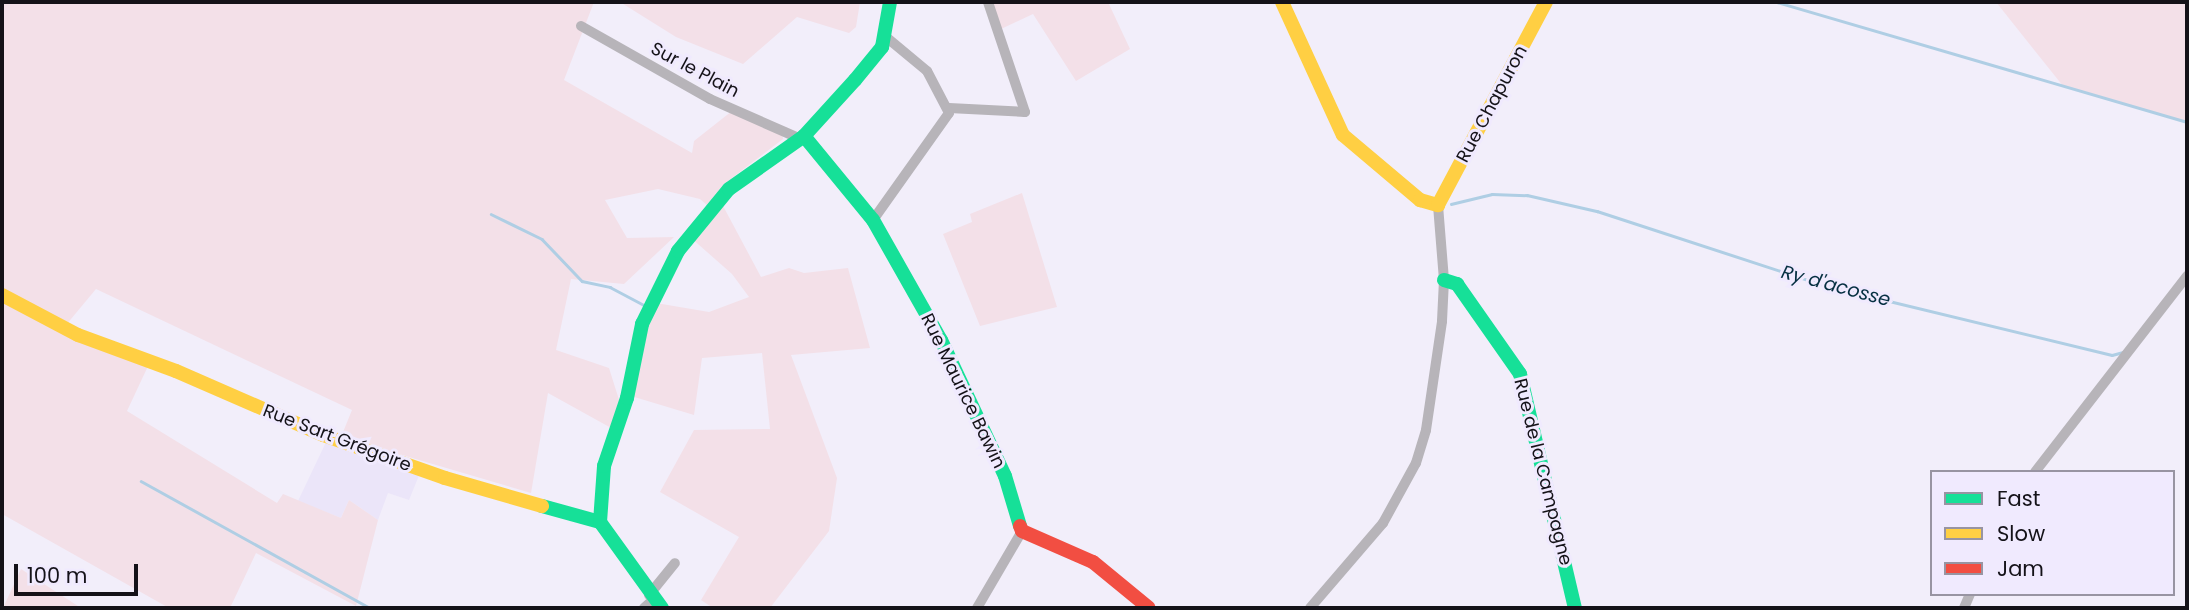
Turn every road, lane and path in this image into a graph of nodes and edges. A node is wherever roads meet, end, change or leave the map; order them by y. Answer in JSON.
{"nodes":[{"id":1,"x":890,"y":2,"type":"edge"},
{"id":2,"x":988,"y":2,"type":"edge"},
{"id":3,"x":1282,"y":2,"type":"edge"},
{"id":4,"x":1546,"y":2,"type":"edge"},
{"id":5,"x":581,"y":26,"type":"dead end"},
{"id":6,"x":886,"y":37,"type":"junction"},
{"id":7,"x":949,"y":108,"type":"junction"},
{"id":8,"x":800,"y":136,"type":"junction"},
{"id":9,"x":1438,"y":205,"type":"junction"},
{"id":10,"x":873,"y":220,"type":"junction"},
{"id":11,"x":2187,"y":276,"type":"edge"},
{"id":12,"x":1444,"y":280,"type":"junction"},
{"id":13,"x":2,"y":295,"type":"edge"},
{"id":14,"x":2037,"y":470,"type":"edge"},
{"id":15,"x":600,"y":522,"type":"junction"},
{"id":16,"x":1022,"y":531,"type":"junction"},
{"id":17,"x":675,"y":564,"type":"dead end"},
{"id":18,"x":652,"y":603,"type":"edge"},
{"id":19,"x":977,"y":608,"type":"edge"},
{"id":20,"x":1149,"y":608,"type":"edge"},
{"id":21,"x":1310,"y":608,"type":"edge"},
{"id":22,"x":1575,"y":608,"type":"edge"}],
"edges":[{"from":1,"to":6,"type":"street"},
{"from":2,"to":7,"type":"street"},
{"from":3,"to":9,"type":"street"},
{"from":4,"to":9,"type":"street","name":"Rue Chapuron"},
{"from":5,"to":8,"type":"street","name":"Sur le Plain"},
{"from":6,"to":7,"type":"street"},
{"from":6,"to":8,"type":"street"},
{"from":7,"to":10,"type":"street"},
{"from":8,"to":10,"type":"street","name":"Rue Maurice Bawin"},
{"from":8,"to":15,"type":"street"},
{"from":9,"to":12,"type":"street"},
{"from":10,"to":16,"type":"street","name":"Rue Maurice Bawin"},
{"from":11,"to":14,"type":"street"},
{"from":12,"to":21,"type":"street"},
{"from":12,"to":22,"type":"street","name":"Rue de la Campagne"},
{"from":13,"to":15,"type":"street","name":"Rue Sart Grégoire"},
{"from":15,"to":18,"type":"street"},
{"from":16,"to":19,"type":"street"},
{"from":16,"to":20,"type":"street"},
{"from":17,"to":18,"type":"street"}]}
